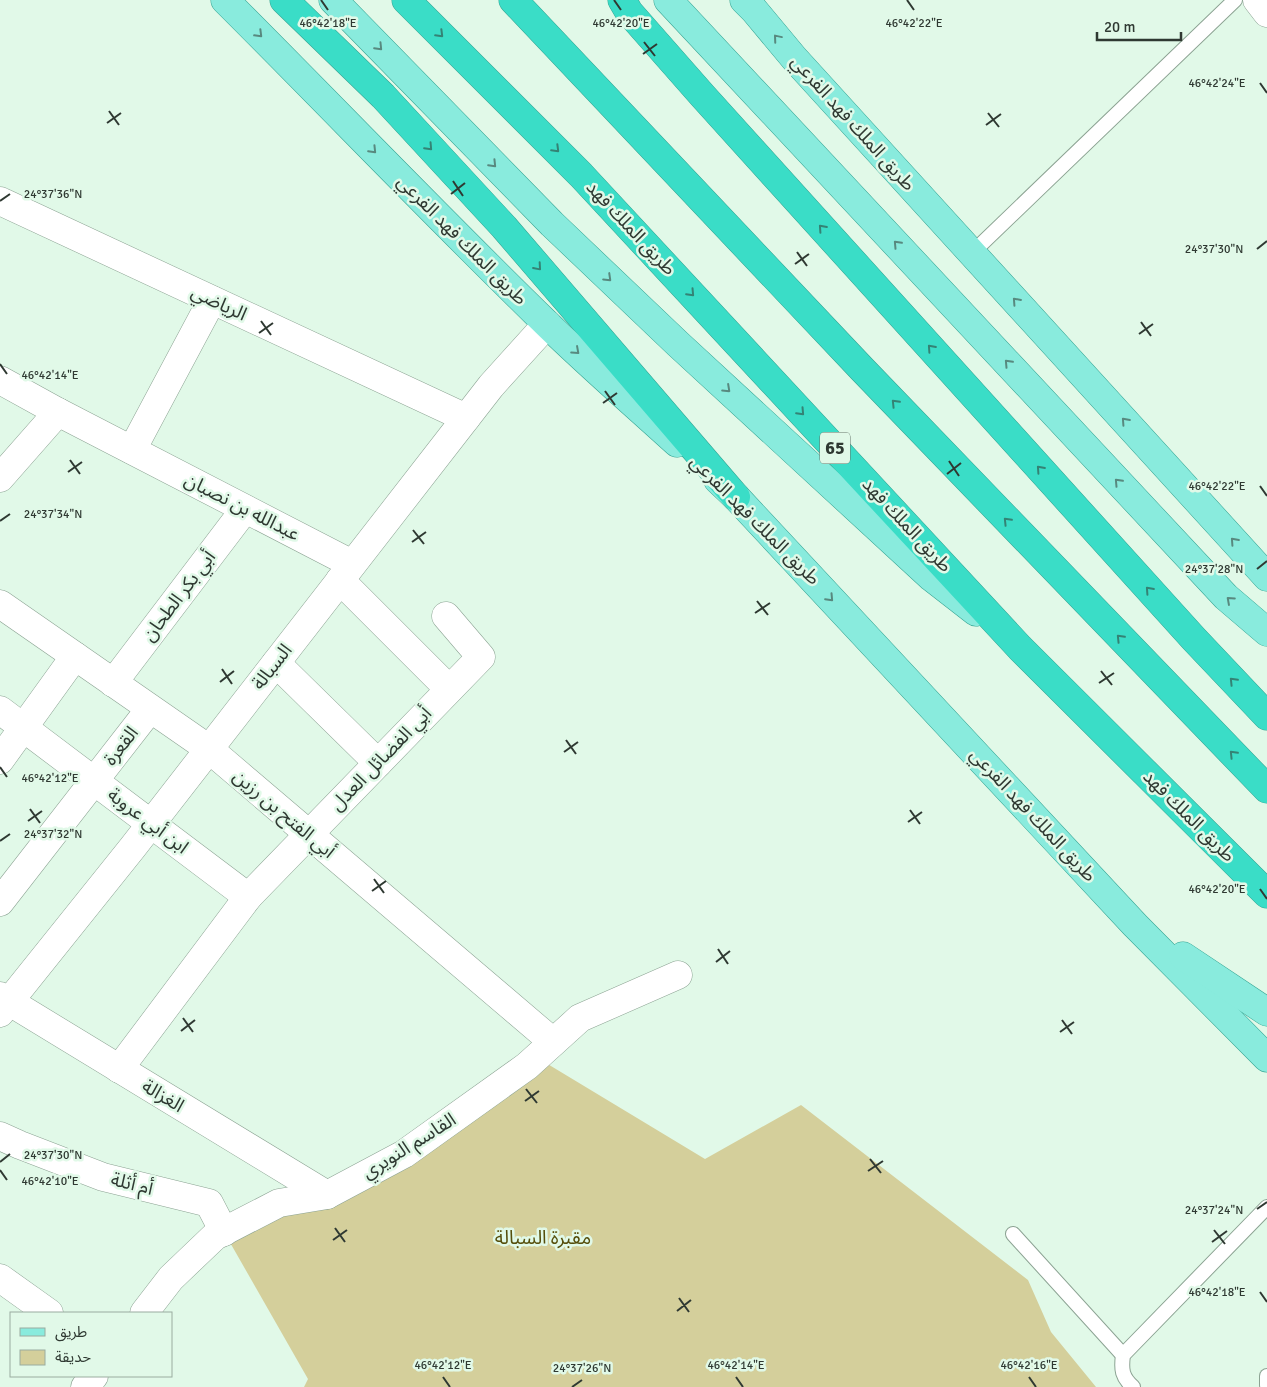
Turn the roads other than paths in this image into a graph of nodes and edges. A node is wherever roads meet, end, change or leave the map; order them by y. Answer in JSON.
{"nodes":[{"id":1,"x":225,"y":0,"type":"edge"},
{"id":2,"x":284,"y":0,"type":"edge"},
{"id":3,"x":333,"y":0,"type":"edge"},
{"id":4,"x":406,"y":0,"type":"edge"},
{"id":5,"x":513,"y":0,"type":"edge"},
{"id":6,"x":622,"y":0,"type":"edge"},
{"id":7,"x":668,"y":0,"type":"edge"},
{"id":8,"x":1236,"y":0,"type":"edge"},
{"id":9,"x":1257,"y":0,"type":"edge"},
{"id":10,"x":754,"y":3,"type":"edge"},
{"id":11,"x":1267,"y":13,"type":"edge"},
{"id":12,"x":0,"y":201,"type":"edge"},
{"id":13,"x":972,"y":253,"type":"junction"},
{"id":14,"x":212,"y":300,"type":"junction"},
{"id":15,"x":547,"y":324,"type":"junction"},
{"id":16,"x":0,"y":380,"type":"edge"},
{"id":17,"x":58,"y":412,"type":"junction"},
{"id":18,"x":466,"y":418,"type":"junction"},
{"id":19,"x":132,"y":450,"type":"junction"},
{"id":20,"x":0,"y":478,"type":"edge"},
{"id":21,"x":736,"y":497,"type":"junction"},
{"id":22,"x":245,"y":508,"type":"junction"},
{"id":23,"x":346,"y":572,"type":"junction"},
{"id":24,"x":1267,"y":577,"type":"edge"},
{"id":25,"x":0,"y":604,"type":"edge"},
{"id":26,"x":446,"y":616,"type":"dead end"},
{"id":27,"x":1267,"y":632,"type":"edge"},
{"id":28,"x":1020,"y":648,"type":"junction"},
{"id":29,"x":75,"y":656,"type":"junction"},
{"id":30,"x":276,"y":663,"type":"junction"},
{"id":31,"x":113,"y":682,"type":"junction"},
{"id":32,"x":449,"y":689,"type":"junction"},
{"id":33,"x":150,"y":709,"type":"junction"},
{"id":34,"x":0,"y":710,"type":"edge"},
{"id":35,"x":1267,"y":716,"type":"edge"},
{"id":36,"x":23,"y":728,"type":"junction"},
{"id":37,"x":209,"y":749,"type":"junction"},
{"id":38,"x":0,"y":760,"type":"edge"},
{"id":39,"x":378,"y":762,"type":"junction"},
{"id":40,"x":94,"y":781,"type":"junction"},
{"id":41,"x":1267,"y":789,"type":"edge"},
{"id":42,"x":151,"y":823,"type":"junction"},
{"id":43,"x":308,"y":834,"type":"junction"},
{"id":44,"x":1267,"y":894,"type":"edge"},
{"id":45,"x":248,"y":897,"type":"junction"},
{"id":46,"x":0,"y":902,"type":"edge"},
{"id":47,"x":1135,"y":925,"type":"junction"},
{"id":48,"x":678,"y":975,"type":"dead end"},
{"id":49,"x":3,"y":1004,"type":"edge"},
{"id":50,"x":1267,"y":1012,"type":"edge"},
{"id":51,"x":1267,"y":1034,"type":"edge"},
{"id":52,"x":553,"y":1042,"type":"junction"},
{"id":53,"x":1267,"y":1058,"type":"edge"},
{"id":54,"x":119,"y":1069,"type":"junction"},
{"id":55,"x":0,"y":1136,"type":"edge"},
{"id":56,"x":327,"y":1195,"type":"junction"},
{"id":57,"x":1267,"y":1207,"type":"edge"},
{"id":58,"x":224,"y":1232,"type":"junction"},
{"id":59,"x":1013,"y":1234,"type":"dead end"},
{"id":60,"x":0,"y":1278,"type":"edge"},
{"id":61,"x":48,"y":1312,"type":"edge"},
{"id":62,"x":145,"y":1312,"type":"edge"},
{"id":63,"x":1123,"y":1355,"type":"junction"},
{"id":64,"x":1267,"y":1376,"type":"edge"},
{"id":65,"x":93,"y":1377,"type":"edge"},
{"id":66,"x":1267,"y":1385,"type":"edge"},
{"id":67,"x":85,"y":1387,"type":"edge"},
{"id":68,"x":1133,"y":1387,"type":"edge"}],
"edges":[{"from":1,"to":15,"type":"main road","name":"طريق الملك فهد الفرعي","one_way":true},
{"from":2,"to":21,"type":"highway","one_way":true},
{"from":3,"to":28,"type":"main road","one_way":true},
{"from":4,"to":28,"type":"highway","name":"طريق الملك فهد","number":"65","one_way":true},
{"from":41,"to":5,"type":"highway","one_way":true},
{"from":35,"to":6,"type":"highway","one_way":true},
{"from":27,"to":7,"type":"main road","one_way":true},
{"from":8,"to":13,"type":"lane"},
{"from":9,"to":11,"type":"street"},
{"from":13,"to":10,"type":"main road","name":"طريق الملك فهد الفرعي","one_way":true},
{"from":12,"to":14,"type":"street","name":"الرياضي"},
{"from":24,"to":13,"type":"main road","name":"طريق الملك فهد الفرعي","one_way":true},
{"from":14,"to":18,"type":"street","name":"الرياضي"},
{"from":14,"to":19,"type":"street"},
{"from":15,"to":18,"type":"street","name":"السبالة"},
{"from":15,"to":21,"type":"main road","name":"طريق الملك فهد الفرعي","one_way":true},
{"from":16,"to":17,"type":"street","name":"عبدالله بن نصبان"},
{"from":17,"to":19,"type":"street","name":"عبدالله بن نصبان"},
{"from":17,"to":20,"type":"street"},
{"from":18,"to":23,"type":"street","name":"السبالة"},
{"from":19,"to":22,"type":"street","name":"عبدالله بن نصبان"},
{"from":21,"to":47,"type":"main road","name":"طريق الملك فهد الفرعي","one_way":true},
{"from":22,"to":23,"type":"street","name":"عبدالله بن نصبان"},
{"from":22,"to":31,"type":"street","name":"أبي بكر الطحان"},
{"from":23,"to":30,"type":"street","name":"السبالة"},
{"from":23,"to":32,"type":"street","name":"عبدالله بن نصبان"},
{"from":25,"to":29,"type":"street","name":"أبي الفتح بن رزين"},
{"from":26,"to":32,"type":"street","name":"أبي الفضائل العدل"},
{"from":28,"to":44,"type":"highway","name":"طريق الملك فهد","number":"65"},
{"from":29,"to":31,"type":"street","name":"أبي الفتح بن رزين"},
{"from":29,"to":36,"type":"street"},
{"from":30,"to":37,"type":"street","name":"السبالة"},
{"from":30,"to":39,"type":"street"},
{"from":31,"to":33,"type":"street","name":"أبي الفتح بن رزين"},
{"from":32,"to":39,"type":"street","name":"أبي الفضائل العدل"},
{"from":33,"to":37,"type":"street","name":"أبي الفتح بن رزين"},
{"from":33,"to":40,"type":"street","name":"القعرة"},
{"from":34,"to":36,"type":"street","name":"ابن أبي عروبة"},
{"from":36,"to":38,"type":"street"},
{"from":36,"to":40,"type":"street","name":"ابن أبي عروبة"},
{"from":37,"to":42,"type":"street","name":"السبالة"},
{"from":37,"to":43,"type":"street","name":"أبي الفتح بن رزين"},
{"from":39,"to":43,"type":"street","name":"أبي الفضائل العدل"},
{"from":40,"to":42,"type":"street","name":"ابن أبي عروبة"},
{"from":40,"to":46,"type":"street","name":"القعرة"},
{"from":42,"to":45,"type":"street","name":"ابن أبي عروبة"},
{"from":42,"to":49,"type":"street","name":"السبالة"},
{"from":43,"to":45,"type":"street","name":"أبي الفضائل العدل"},
{"from":43,"to":52,"type":"street","name":"أبي الفتح بن رزين"},
{"from":45,"to":54,"type":"street","name":"أبي الفضائل العدل"},
{"from":47,"to":50,"type":"main road"},
{"from":47,"to":51,"type":"main road"},
{"from":47,"to":53,"type":"main road","name":"طريق الملك فهد الفرعي"},
{"from":48,"to":52,"type":"street","name":"القاسم النويري"},
{"from":49,"to":54,"type":"street","name":"الغزالة"},
{"from":52,"to":56,"type":"street","name":"القاسم النويري"},
{"from":54,"to":56,"type":"street","name":"الغزالة"},
{"from":55,"to":58,"type":"street","name":"أم أثلة"},
{"from":56,"to":58,"type":"street","name":"القاسم النويري"},
{"from":57,"to":63,"type":"lane"},
{"from":58,"to":62,"type":"street","name":"القاسم النويري"},
{"from":59,"to":63,"type":"lane"},
{"from":60,"to":61,"type":"street"},
{"from":63,"to":68,"type":"lane"},
{"from":64,"to":66,"type":"lane"},
{"from":65,"to":67,"type":"street"}]}
